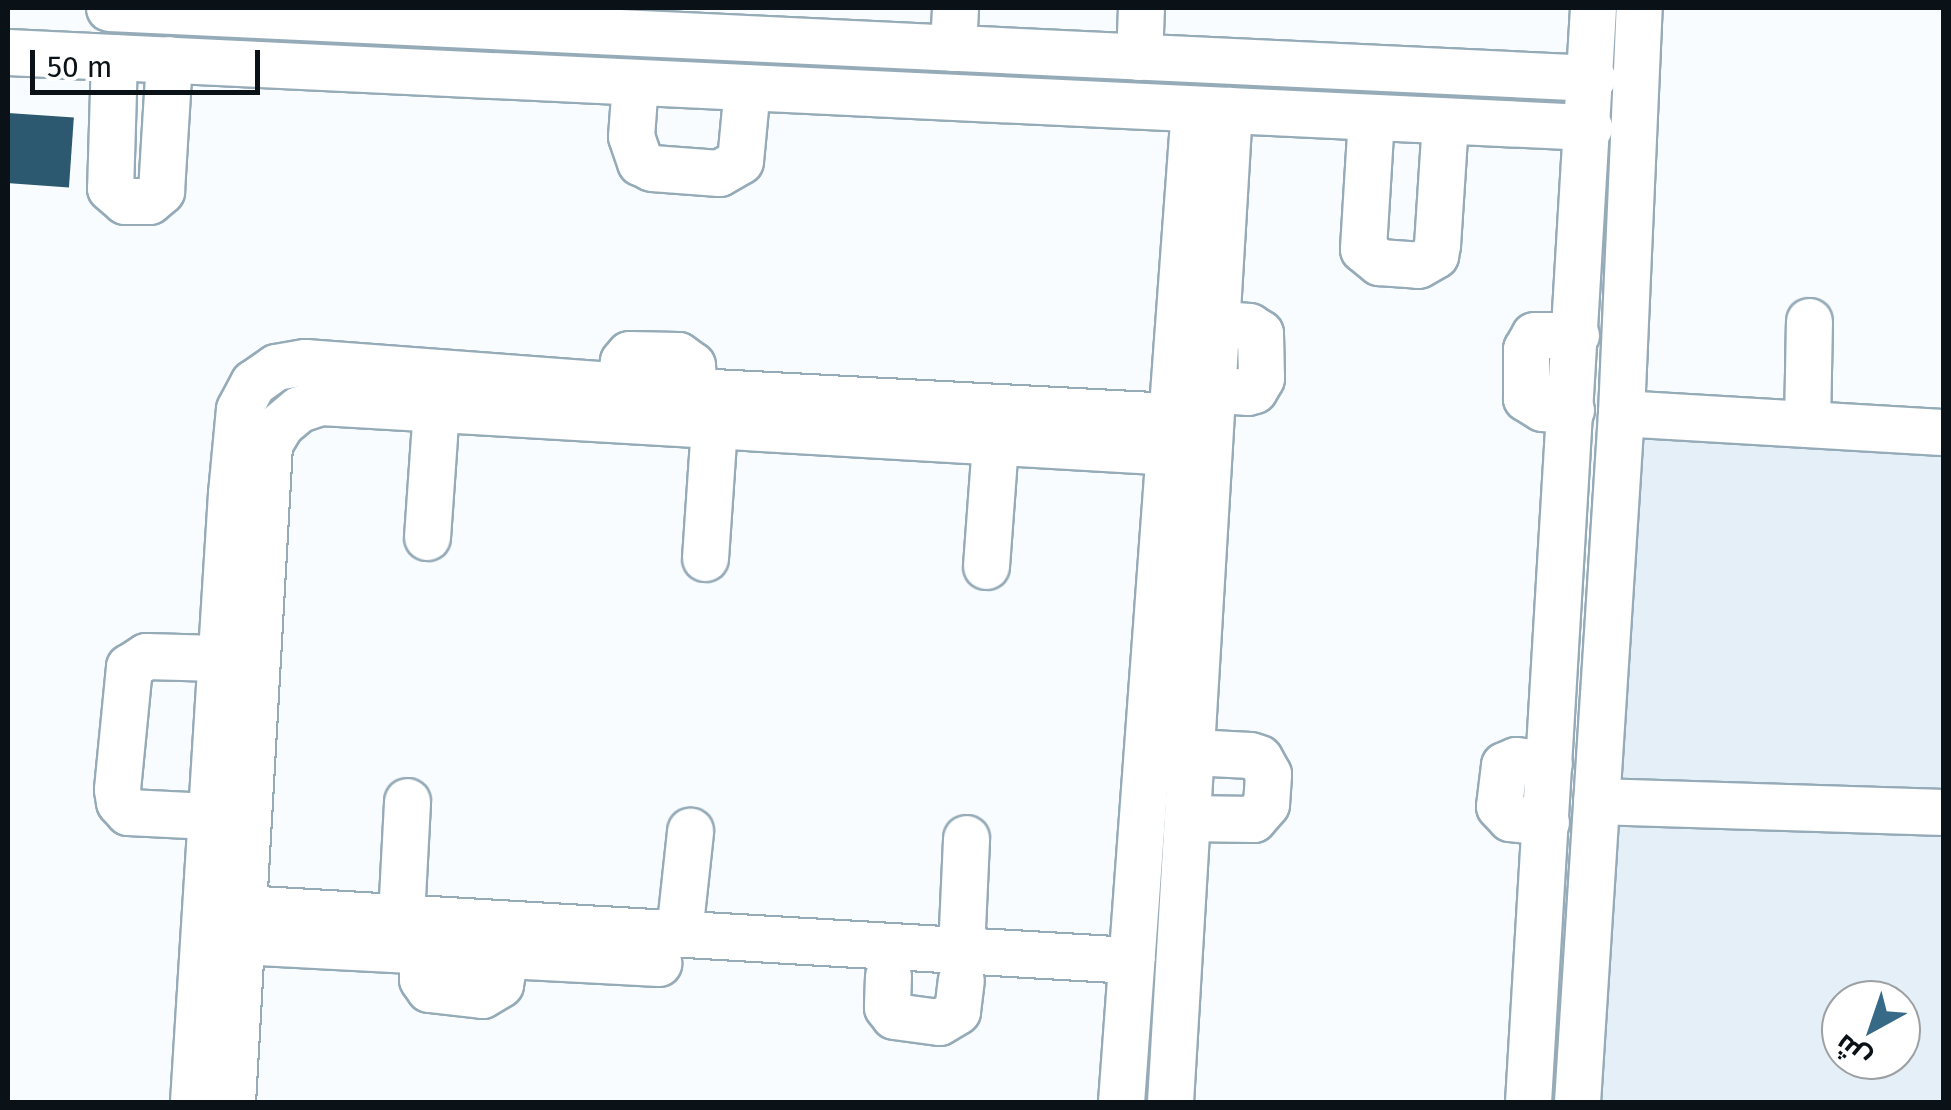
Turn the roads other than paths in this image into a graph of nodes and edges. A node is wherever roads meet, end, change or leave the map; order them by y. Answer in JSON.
{"nodes":[{"id":1,"x":109,"y":8,"type":"edge"},
{"id":2,"x":1141,"y":8,"type":"edge"},
{"id":3,"x":1594,"y":8,"type":"edge"},
{"id":4,"x":1639,"y":8,"type":"edge"},
{"id":5,"x":381,"y":14,"type":"edge"},
{"id":6,"x":670,"y":21,"type":"edge"},
{"id":7,"x":883,"y":26,"type":"edge"},
{"id":8,"x":954,"y":28,"type":"edge"},
{"id":9,"x":8,"y":52,"type":"edge"},
{"id":10,"x":114,"y":56,"type":"junction"},
{"id":11,"x":1139,"y":57,"type":"junction"},
{"id":12,"x":168,"y":59,"type":"junction"},
{"id":13,"x":1592,"y":78,"type":"junction"},
{"id":14,"x":635,"y":82,"type":"junction"},
{"id":15,"x":747,"y":87,"type":"junction"},
{"id":16,"x":1212,"y":110,"type":"junction"},
{"id":17,"x":1371,"y":117,"type":"junction"},
{"id":18,"x":1445,"y":120,"type":"junction"},
{"id":19,"x":1588,"y":128,"type":"junction"},
{"id":20,"x":1810,"y":321,"type":"dead end"},
{"id":21,"x":704,"y":408,"type":"junction"},
{"id":22,"x":436,"y":409,"type":"junction"},
{"id":23,"x":1621,"y":414,"type":"junction"},
{"id":24,"x":1807,"y":424,"type":"junction"},
{"id":25,"x":1944,"y":432,"type":"edge"},
{"id":26,"x":1170,"y":434,"type":"junction"},
{"id":27,"x":995,"y":442,"type":"junction"},
{"id":28,"x":427,"y":537,"type":"dead end"},
{"id":29,"x":704,"y":558,"type":"dead end"},
{"id":30,"x":986,"y":566,"type":"dead end"},
{"id":31,"x":218,"y":658,"type":"junction"},
{"id":32,"x":1192,"y":752,"type":"junction"},
{"id":33,"x":408,"y":801,"type":"dead end"},
{"id":34,"x":1596,"y":801,"type":"junction"},
{"id":35,"x":1944,"y":812,"type":"edge"},
{"id":36,"x":209,"y":816,"type":"junction"},
{"id":37,"x":1188,"y":818,"type":"junction"},
{"id":38,"x":690,"y":831,"type":"dead end"},
{"id":39,"x":966,"y":838,"type":"dead end"},
{"id":40,"x":241,"y":924,"type":"junction"},
{"id":41,"x":679,"y":933,"type":"junction"},
{"id":42,"x":412,"y":934,"type":"junction"},
{"id":43,"x":961,"y":965,"type":"junction"},
{"id":44,"x":1130,"y":974,"type":"junction"},
{"id":45,"x":193,"y":1102,"type":"edge"},
{"id":46,"x":232,"y":1102,"type":"edge"},
{"id":47,"x":1120,"y":1102,"type":"edge"},
{"id":48,"x":1170,"y":1102,"type":"edge"},
{"id":49,"x":1528,"y":1102,"type":"edge"},
{"id":50,"x":1578,"y":1102,"type":"edge"}],
"edges":[{"from":1,"to":5,"type":"street"},
{"from":2,"to":11,"type":"street"},
{"from":3,"to":13,"type":"street"},
{"from":4,"to":23,"type":"street"},
{"from":5,"to":6,"type":"street"},
{"from":6,"to":7,"type":"street"},
{"from":7,"to":8,"type":"street"},
{"from":8,"to":11,"type":"street"},
{"from":9,"to":10,"type":"street"},
{"from":10,"to":12,"type":"street"},
{"from":10,"to":12,"type":"street"},
{"from":11,"to":13,"type":"street"},
{"from":12,"to":14,"type":"street"},
{"from":13,"to":19,"type":"street"},
{"from":14,"to":15,"type":"street"},
{"from":14,"to":15,"type":"street"},
{"from":15,"to":16,"type":"street"},
{"from":16,"to":17,"type":"street"},
{"from":16,"to":26,"type":"street"},
{"from":16,"to":32,"type":"street"},
{"from":17,"to":18,"type":"street"},
{"from":17,"to":18,"type":"street"},
{"from":18,"to":19,"type":"street"},
{"from":19,"to":49,"type":"street"},
{"from":20,"to":24,"type":"street"},
{"from":21,"to":22,"type":"street"},
{"from":21,"to":26,"type":"street"},
{"from":21,"to":27,"type":"street"},
{"from":21,"to":29,"type":"street"},
{"from":21,"to":31,"type":"street"},
{"from":22,"to":28,"type":"street"},
{"from":22,"to":40,"type":"street"},
{"from":23,"to":24,"type":"street"},
{"from":23,"to":34,"type":"street"},
{"from":24,"to":25,"type":"street"},
{"from":26,"to":27,"type":"street"},
{"from":26,"to":44,"type":"street"},
{"from":27,"to":30,"type":"street"},
{"from":31,"to":36,"type":"street"},
{"from":31,"to":36,"type":"street"},
{"from":32,"to":37,"type":"street"},
{"from":32,"to":37,"type":"street"},
{"from":33,"to":42,"type":"street"},
{"from":34,"to":35,"type":"street"},
{"from":34,"to":50,"type":"street"},
{"from":36,"to":45,"type":"street"},
{"from":37,"to":48,"type":"street"},
{"from":38,"to":41,"type":"street"},
{"from":39,"to":43,"type":"street"},
{"from":40,"to":42,"type":"street"},
{"from":40,"to":46,"type":"street"},
{"from":41,"to":42,"type":"street"},
{"from":41,"to":43,"type":"street"},
{"from":42,"to":43,"type":"street"},
{"from":43,"to":44,"type":"street"},
{"from":44,"to":47,"type":"street"}]}
